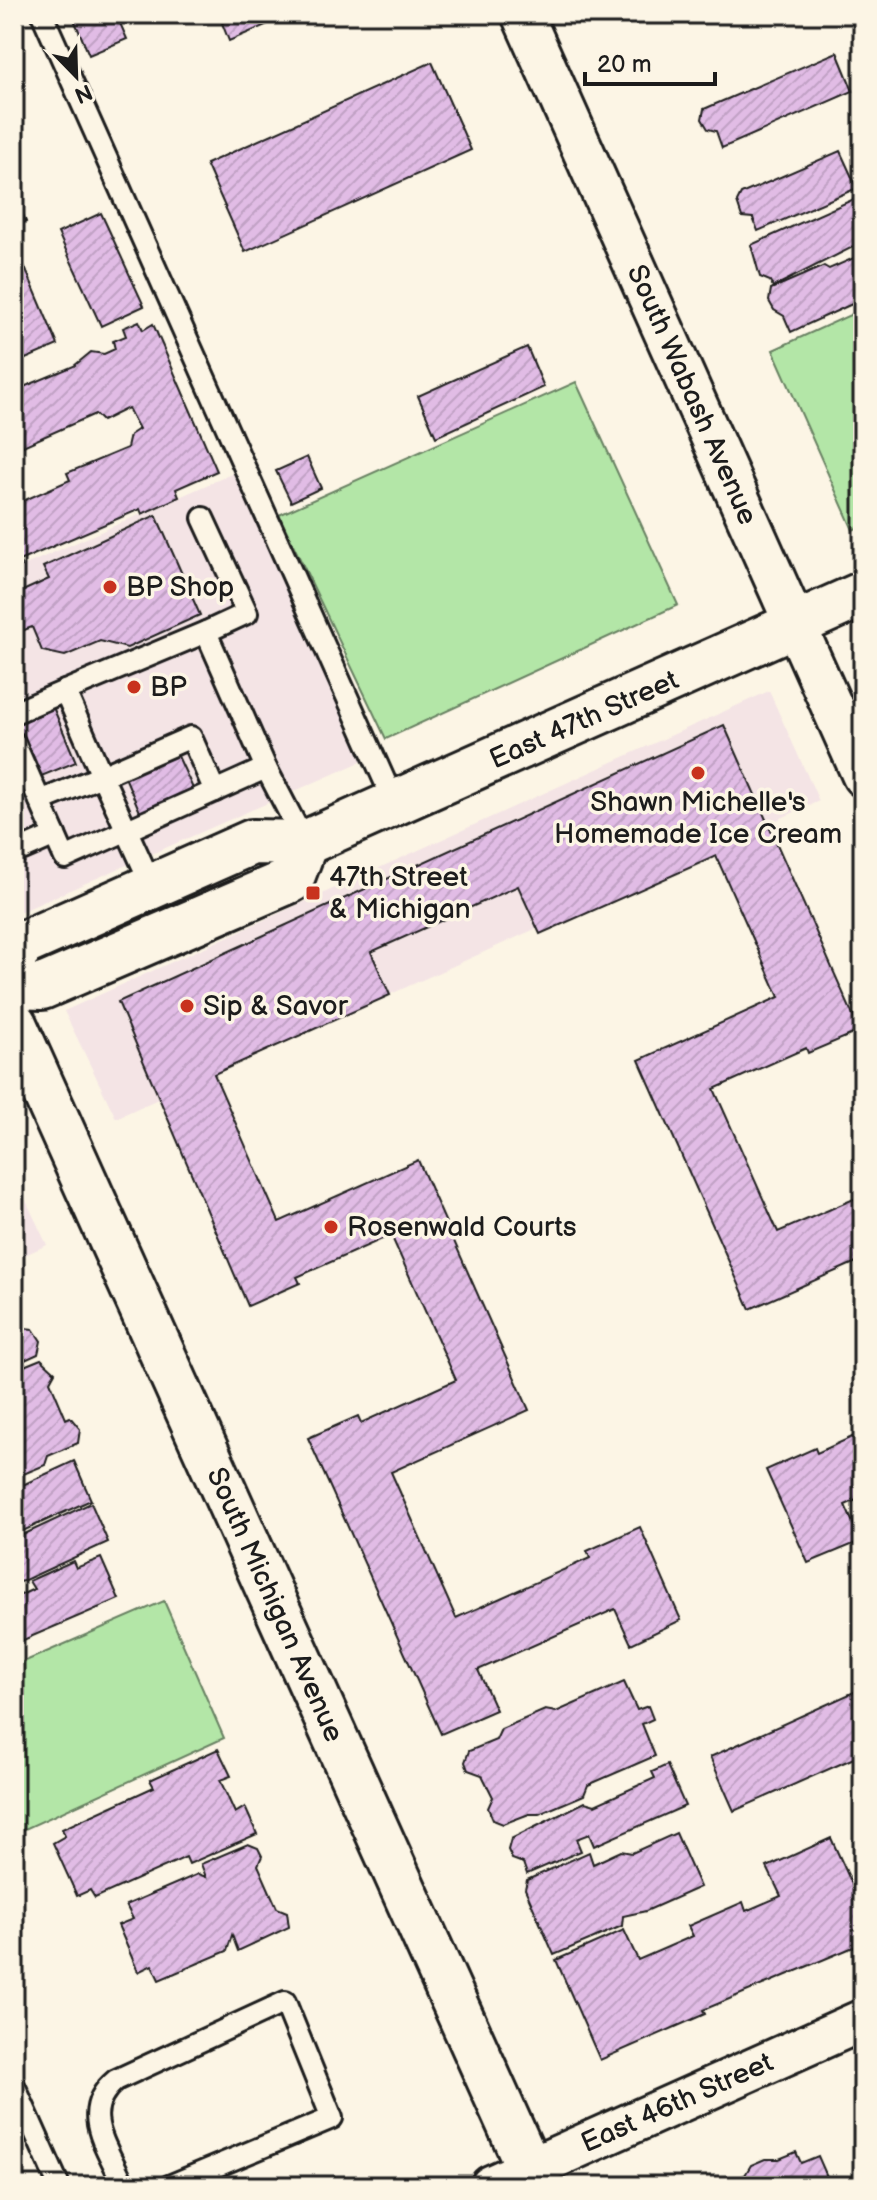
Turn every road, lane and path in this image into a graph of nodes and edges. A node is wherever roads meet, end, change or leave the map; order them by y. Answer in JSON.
{"nodes":[{"id":1,"x":42,"y":14,"type":"edge"},
{"id":2,"x":522,"y":14,"type":"edge"},
{"id":3,"x":203,"y":518,"type":"dead end"},
{"id":4,"x":863,"y":594,"type":"edge"},
{"id":5,"x":796,"y":626,"type":"junction"},
{"id":6,"x":206,"y":632,"type":"junction"},
{"id":7,"x":65,"y":691,"type":"junction"},
{"id":8,"x":14,"y":713,"type":"edge"},
{"id":9,"x":14,"y":742,"type":"edge"},
{"id":10,"x":266,"y":768,"type":"junction"},
{"id":11,"x":102,"y":776,"type":"junction"},
{"id":12,"x":863,"y":776,"type":"edge"},
{"id":13,"x":215,"y":791,"type":"junction"},
{"id":14,"x":40,"y":801,"type":"junction"},
{"id":15,"x":395,"y":804,"type":"junction"},
{"id":16,"x":126,"y":830,"type":"junction"},
{"id":17,"x":55,"y":835,"type":"junction"},
{"id":18,"x":305,"y":843,"type":"junction"},
{"id":19,"x":14,"y":853,"type":"edge"},
{"id":20,"x":152,"y":886,"type":"junction"},
{"id":21,"x":14,"y":957,"type":"edge"},
{"id":22,"x":14,"y":986,"type":"edge"},
{"id":23,"x":14,"y":1024,"type":"edge"},
{"id":24,"x":863,"y":2020,"type":"edge"},
{"id":25,"x":14,"y":2085,"type":"edge"},
{"id":26,"x":519,"y":2180,"type":"edge"},
{"id":27,"x":59,"y":2186,"type":"edge"},
{"id":28,"x":124,"y":2186,"type":"edge"},
{"id":29,"x":169,"y":2186,"type":"edge"}],
"edges":[{"from":1,"to":15,"type":"lane"},
{"from":2,"to":5,"type":"street","name":"South Wabash Avenue"},
{"from":3,"to":6,"type":"lane"},
{"from":4,"to":5,"type":"main road","name":"East 47th Street"},
{"from":5,"to":12,"type":"street","name":"South Wabash Avenue"},
{"from":5,"to":15,"type":"main road","name":"East 47th Street"},
{"from":6,"to":7,"type":"lane"},
{"from":6,"to":10,"type":"lane"},
{"from":7,"to":8,"type":"lane"},
{"from":7,"to":11,"type":"lane"},
{"from":9,"to":14,"type":"lane"},
{"from":10,"to":13,"type":"lane"},
{"from":10,"to":18,"type":"lane"},
{"from":11,"to":13,"type":"lane"},
{"from":11,"to":14,"type":"lane"},
{"from":11,"to":16,"type":"lane"},
{"from":13,"to":16,"type":"lane"},
{"from":14,"to":17,"type":"lane"},
{"from":15,"to":18,"type":"main road","name":"East 47th Street"},
{"from":16,"to":17,"type":"lane"},
{"from":16,"to":20,"type":"lane"},
{"from":17,"to":19,"type":"lane"},
{"from":18,"to":20,"type":"main road","name":"East 47th Street"},
{"from":18,"to":22,"type":"main road"},
{"from":20,"to":21,"type":"main road","name":"East 47th Street"},
{"from":23,"to":26,"type":"main road","name":"South Michigan Avenue"},
{"from":24,"to":26,"type":"street","name":"East 46th Street"},
{"from":25,"to":27,"type":"lane"},
{"from":28,"to":29,"type":"lane"}]}
